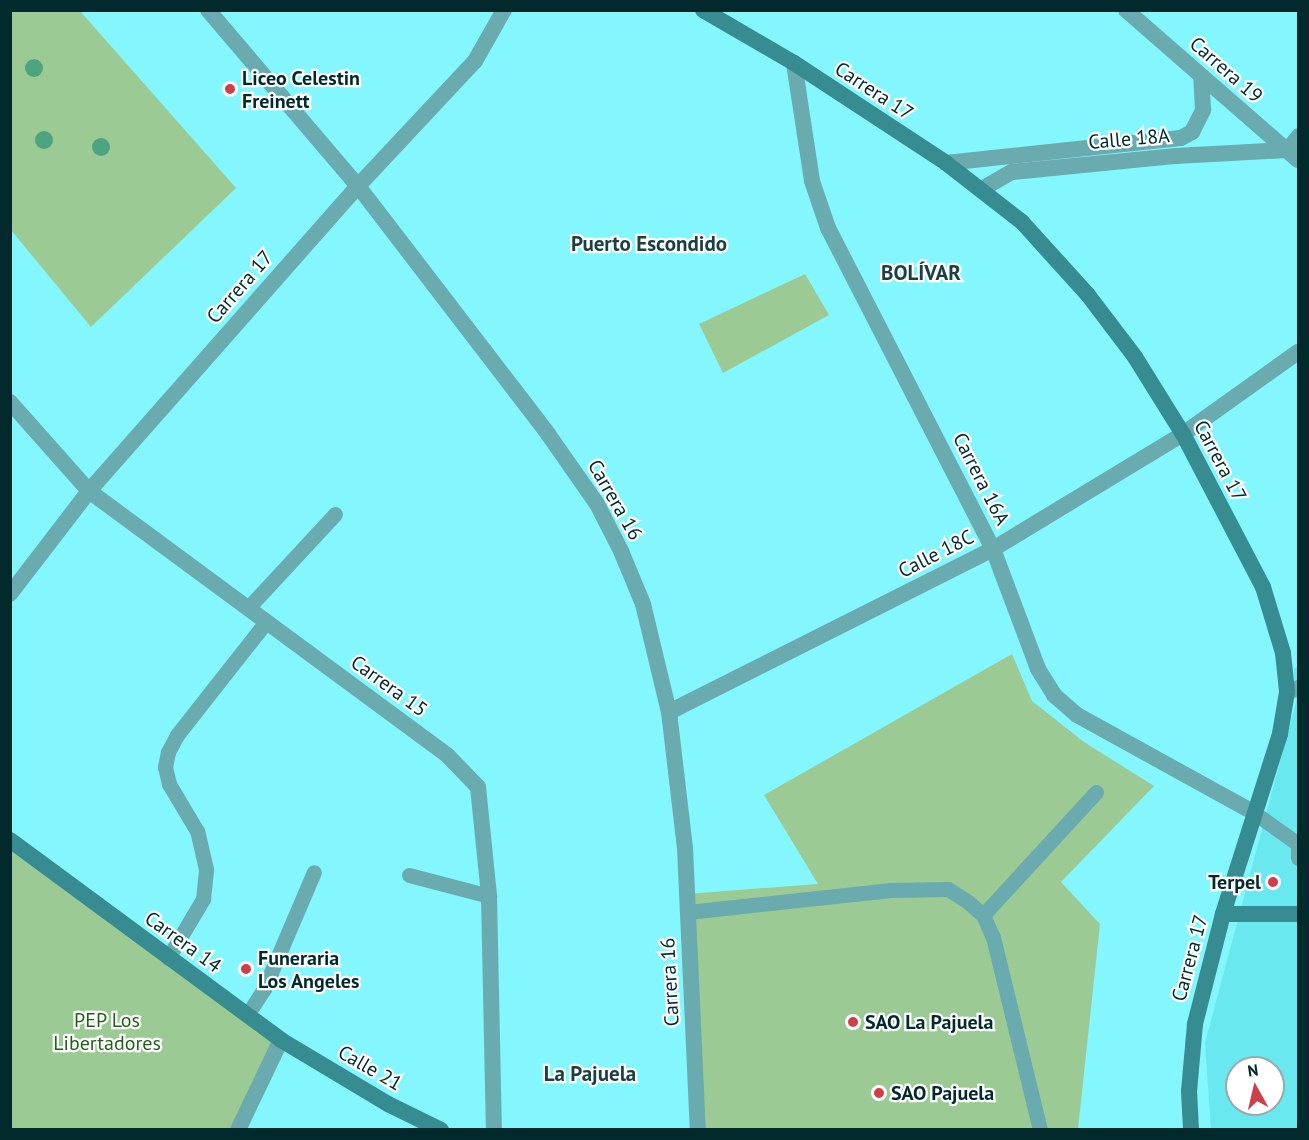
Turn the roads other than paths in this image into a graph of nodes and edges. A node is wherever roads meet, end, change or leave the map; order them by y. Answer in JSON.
{"nodes":[{"id":1,"x":208,"y":10,"type":"edge"},
{"id":2,"x":504,"y":10,"type":"edge"},
{"id":3,"x":703,"y":10,"type":"edge"},
{"id":4,"x":1126,"y":10,"type":"edge"},
{"id":5,"x":794,"y":63,"type":"junction"},
{"id":6,"x":1201,"y":77,"type":"junction"},
{"id":7,"x":1299,"y":135,"type":"edge"},
{"id":8,"x":1292,"y":155,"type":"edge"},
{"id":9,"x":946,"y":163,"type":"junction"},
{"id":10,"x":358,"y":186,"type":"junction"},
{"id":11,"x":982,"y":189,"type":"junction"},
{"id":12,"x":1299,"y":352,"type":"edge"},
{"id":13,"x":10,"y":402,"type":"edge"},
{"id":14,"x":1183,"y":434,"type":"junction"},
{"id":15,"x":89,"y":490,"type":"junction"},
{"id":16,"x":335,"y":514,"type":"dead end"},
{"id":17,"x":993,"y":549,"type":"junction"},
{"id":18,"x":10,"y":594,"type":"edge"},
{"id":19,"x":248,"y":608,"type":"junction"},
{"id":20,"x":266,"y":622,"type":"junction"},
{"id":21,"x":1293,"y":690,"type":"edge"},
{"id":22,"x":669,"y":712,"type":"junction"},
{"id":23,"x":1096,"y":792,"type":"dead end"},
{"id":24,"x":1256,"y":814,"type":"junction"},
{"id":25,"x":10,"y":840,"type":"edge"},
{"id":26,"x":1299,"y":858,"type":"edge"},
{"id":27,"x":314,"y":872,"type":"dead end"},
{"id":28,"x":409,"y":875,"type":"dead end"},
{"id":29,"x":489,"y":896,"type":"junction"},
{"id":30,"x":688,"y":912,"type":"junction"},
{"id":31,"x":1223,"y":914,"type":"junction"},
{"id":32,"x":1299,"y":914,"type":"edge"},
{"id":33,"x":983,"y":915,"type":"junction"},
{"id":34,"x":168,"y":958,"type":"junction"},
{"id":35,"x":247,"y":1015,"type":"junction"},
{"id":36,"x":281,"y":1040,"type":"junction"},
{"id":37,"x":238,"y":1130,"type":"edge"},
{"id":38,"x":441,"y":1130,"type":"edge"},
{"id":39,"x":494,"y":1130,"type":"edge"},
{"id":40,"x":698,"y":1130,"type":"edge"},
{"id":41,"x":1040,"y":1130,"type":"edge"},
{"id":42,"x":1191,"y":1130,"type":"edge"}],
"edges":[{"from":1,"to":10,"type":"street","name":"Carrera 16"},
{"from":2,"to":10,"type":"street","name":"Carrera 17"},
{"from":3,"to":5,"type":"main road","name":"Carrera 17"},
{"from":4,"to":6,"type":"street","name":"Carrera 19"},
{"from":5,"to":9,"type":"main road","name":"Carrera 17"},
{"from":5,"to":17,"type":"street","name":"Carrera 16A"},
{"from":6,"to":8,"type":"street","name":"Carrera 19"},
{"from":6,"to":9,"type":"street","name":"Calle 18A"},
{"from":7,"to":8,"type":"lane"},
{"from":8,"to":11,"type":"street","name":"Calle 18A"},
{"from":9,"to":11,"type":"main road","name":"Carrera 17"},
{"from":10,"to":15,"type":"street","name":"Carrera 17"},
{"from":10,"to":22,"type":"street","name":"Carrera 16"},
{"from":11,"to":14,"type":"main road","name":"Carrera 17"},
{"from":12,"to":14,"type":"street","name":"Calle 18C"},
{"from":13,"to":15,"type":"street","name":"Carrera 15"},
{"from":14,"to":17,"type":"street","name":"Calle 18C"},
{"from":14,"to":21,"type":"main road","name":"Carrera 17"},
{"from":15,"to":18,"type":"street","name":"Carrera 17"},
{"from":15,"to":19,"type":"street","name":"Carrera 15"},
{"from":16,"to":19,"type":"lane"},
{"from":17,"to":22,"type":"street","name":"Calle 18C"},
{"from":17,"to":24,"type":"street","name":"Carrera 16A"},
{"from":19,"to":20,"type":"street","name":"Carrera 15"},
{"from":20,"to":29,"type":"street","name":"Carrera 15"},
{"from":20,"to":34,"type":"lane"},
{"from":21,"to":24,"type":"main road","name":"Carrera 17"},
{"from":22,"to":30,"type":"street","name":"Carrera 16"},
{"from":23,"to":33,"type":"lane"},
{"from":24,"to":26,"type":"lane"},
{"from":24,"to":31,"type":"main road","name":"Carrera 17"},
{"from":25,"to":34,"type":"main road","name":"Carrera 14"},
{"from":27,"to":35,"type":"lane"},
{"from":28,"to":29,"type":"lane"},
{"from":29,"to":39,"type":"street","name":"Carrera 15"},
{"from":30,"to":33,"type":"lane"},
{"from":30,"to":40,"type":"street","name":"Carrera 16"},
{"from":31,"to":32,"type":"main road"},
{"from":31,"to":42,"type":"main road","name":"Carrera 17"},
{"from":33,"to":41,"type":"lane"},
{"from":34,"to":35,"type":"main road","name":"Carrera 14"},
{"from":35,"to":36,"type":"main road","name":"Carrera 14"},
{"from":36,"to":37,"type":"street"},
{"from":36,"to":38,"type":"main road","name":"Calle 21"}]}
